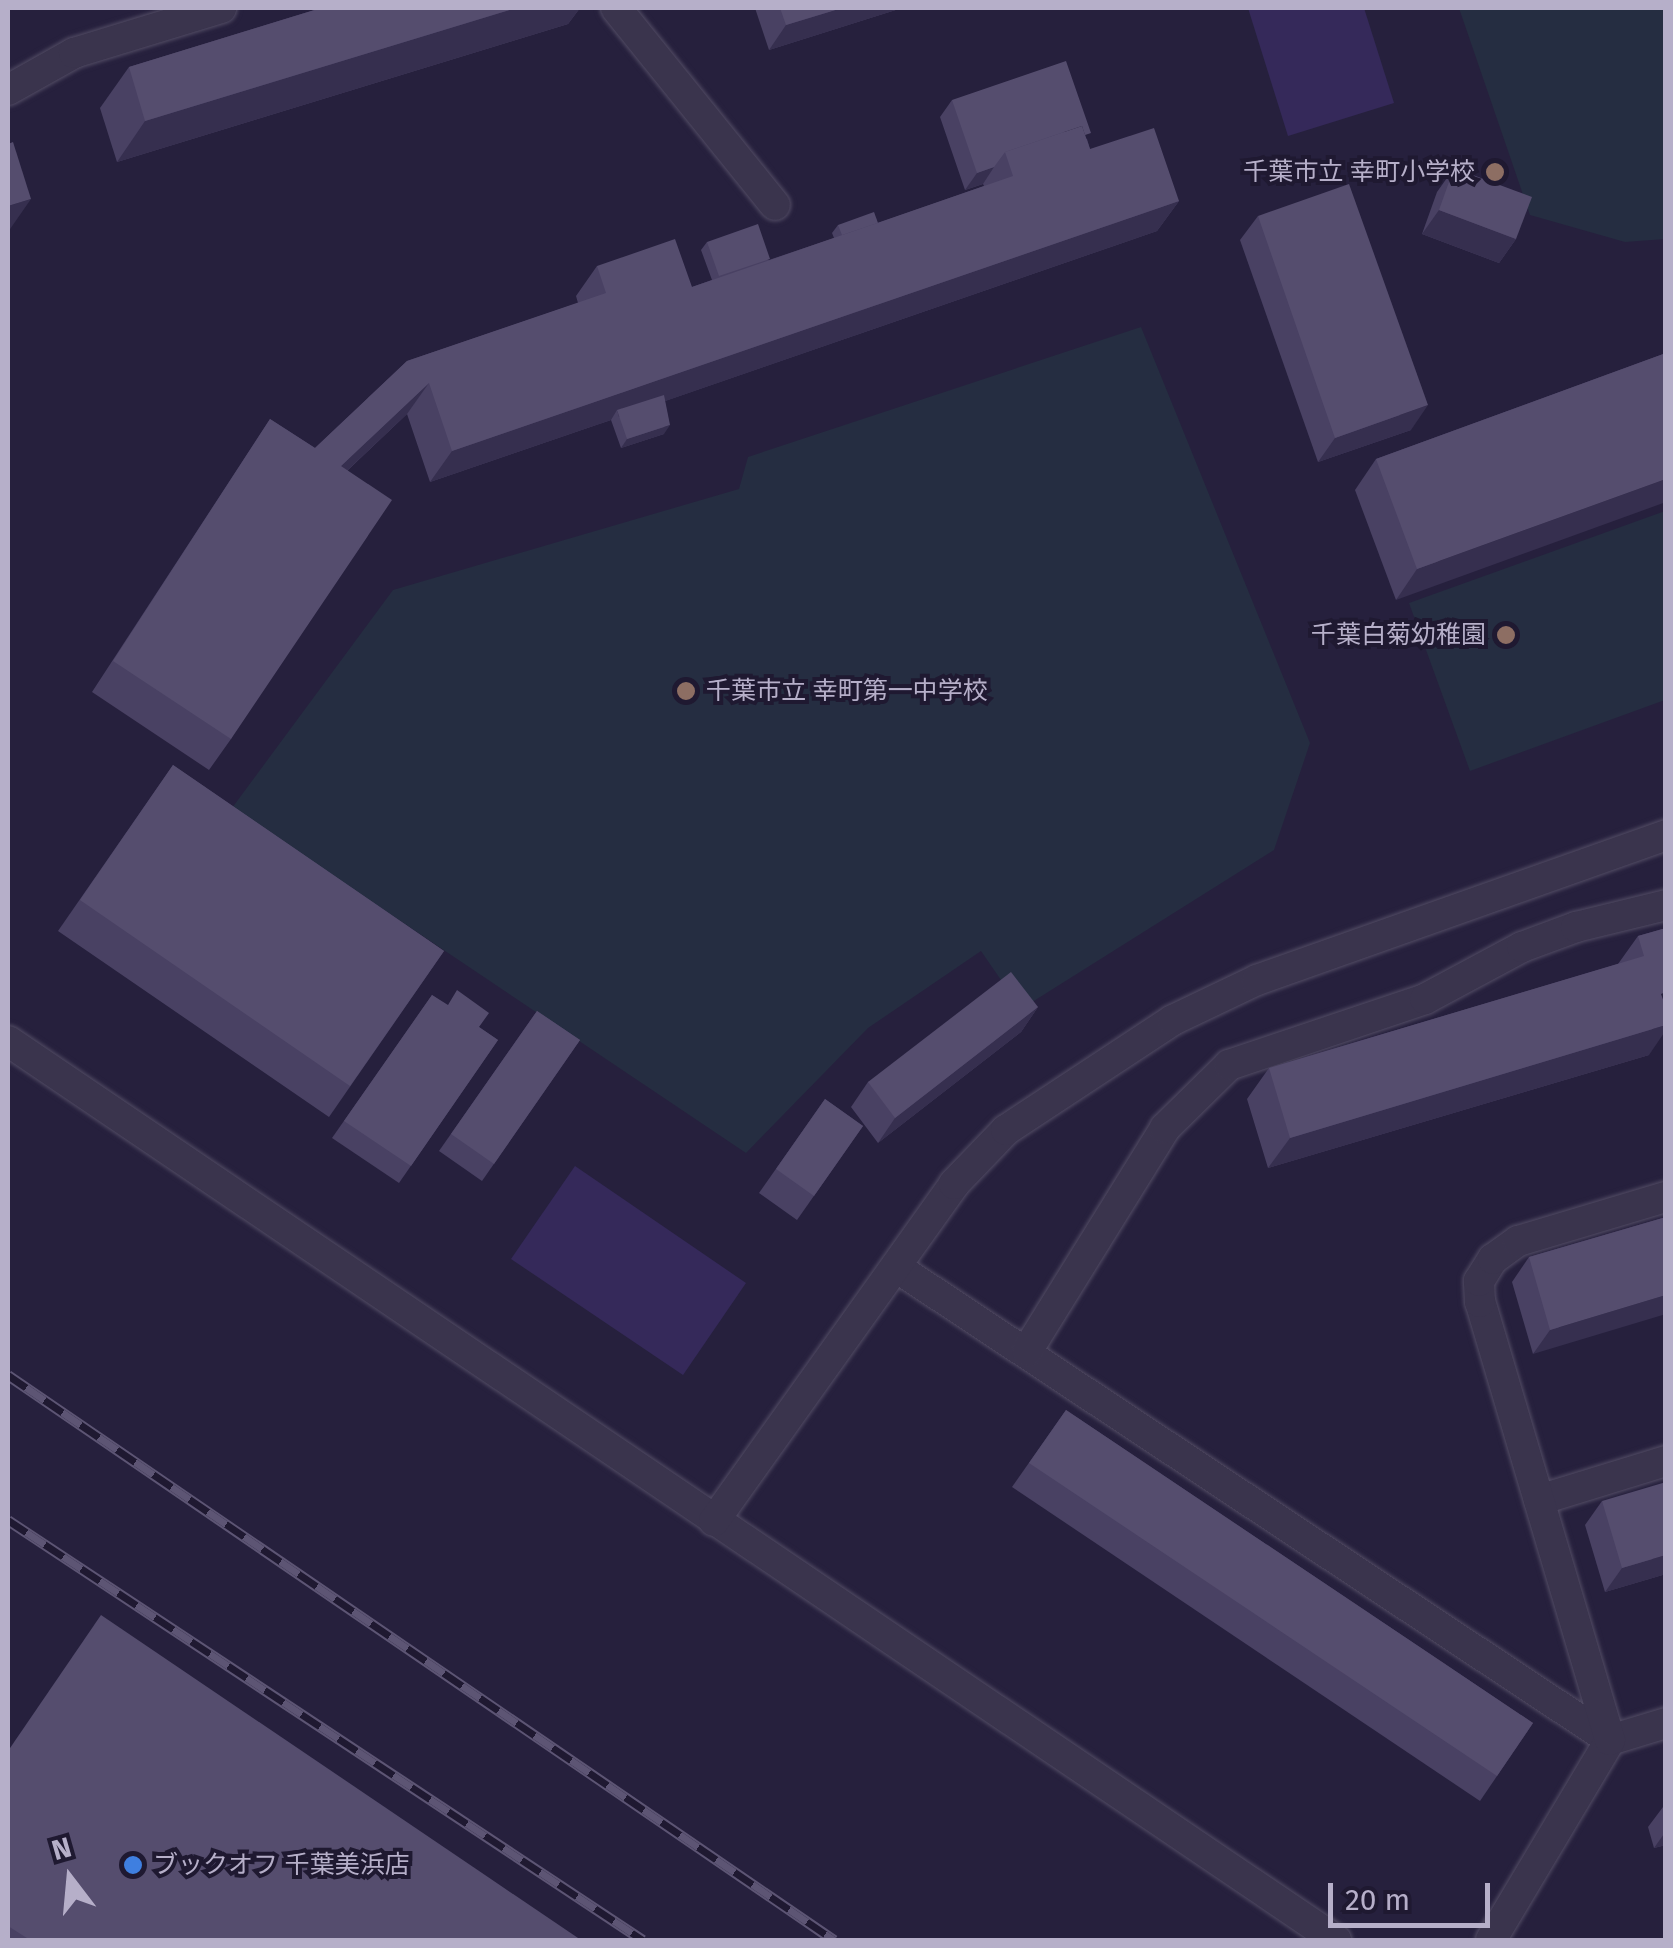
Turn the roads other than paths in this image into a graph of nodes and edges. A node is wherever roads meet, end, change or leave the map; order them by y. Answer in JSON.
{"nodes":[{"id":1,"x":221,"y":8,"type":"edge"},
{"id":2,"x":616,"y":8,"type":"edge"},
{"id":3,"x":8,"y":90,"type":"edge"},
{"id":4,"x":775,"y":205,"type":"dead end"},
{"id":5,"x":1666,"y":835,"type":"edge"},
{"id":6,"x":1666,"y":905,"type":"edge"},
{"id":7,"x":8,"y":1041,"type":"edge"},
{"id":8,"x":1666,"y":1197,"type":"edge"},
{"id":9,"x":896,"y":1267,"type":"junction"},
{"id":10,"x":1026,"y":1351,"type":"junction"},
{"id":11,"x":1666,"y":1461,"type":"edge"},
{"id":12,"x":1539,"y":1500,"type":"junction"},
{"id":13,"x":714,"y":1521,"type":"junction"},
{"id":14,"x":1666,"y":1723,"type":"edge"},
{"id":15,"x":1610,"y":1740,"type":"junction"},
{"id":16,"x":1336,"y":1940,"type":"edge"},
{"id":17,"x":1491,"y":1940,"type":"edge"}],
"edges":[{"from":1,"to":3,"type":"street"},
{"from":2,"to":4,"type":"street"},
{"from":5,"to":9,"type":"street"},
{"from":6,"to":10,"type":"street"},
{"from":7,"to":13,"type":"street"},
{"from":8,"to":12,"type":"street"},
{"from":9,"to":10,"type":"street"},
{"from":9,"to":13,"type":"street"},
{"from":10,"to":15,"type":"street"},
{"from":11,"to":12,"type":"street"},
{"from":12,"to":15,"type":"street"},
{"from":13,"to":16,"type":"street"},
{"from":14,"to":15,"type":"street"},
{"from":15,"to":17,"type":"street"}]}
